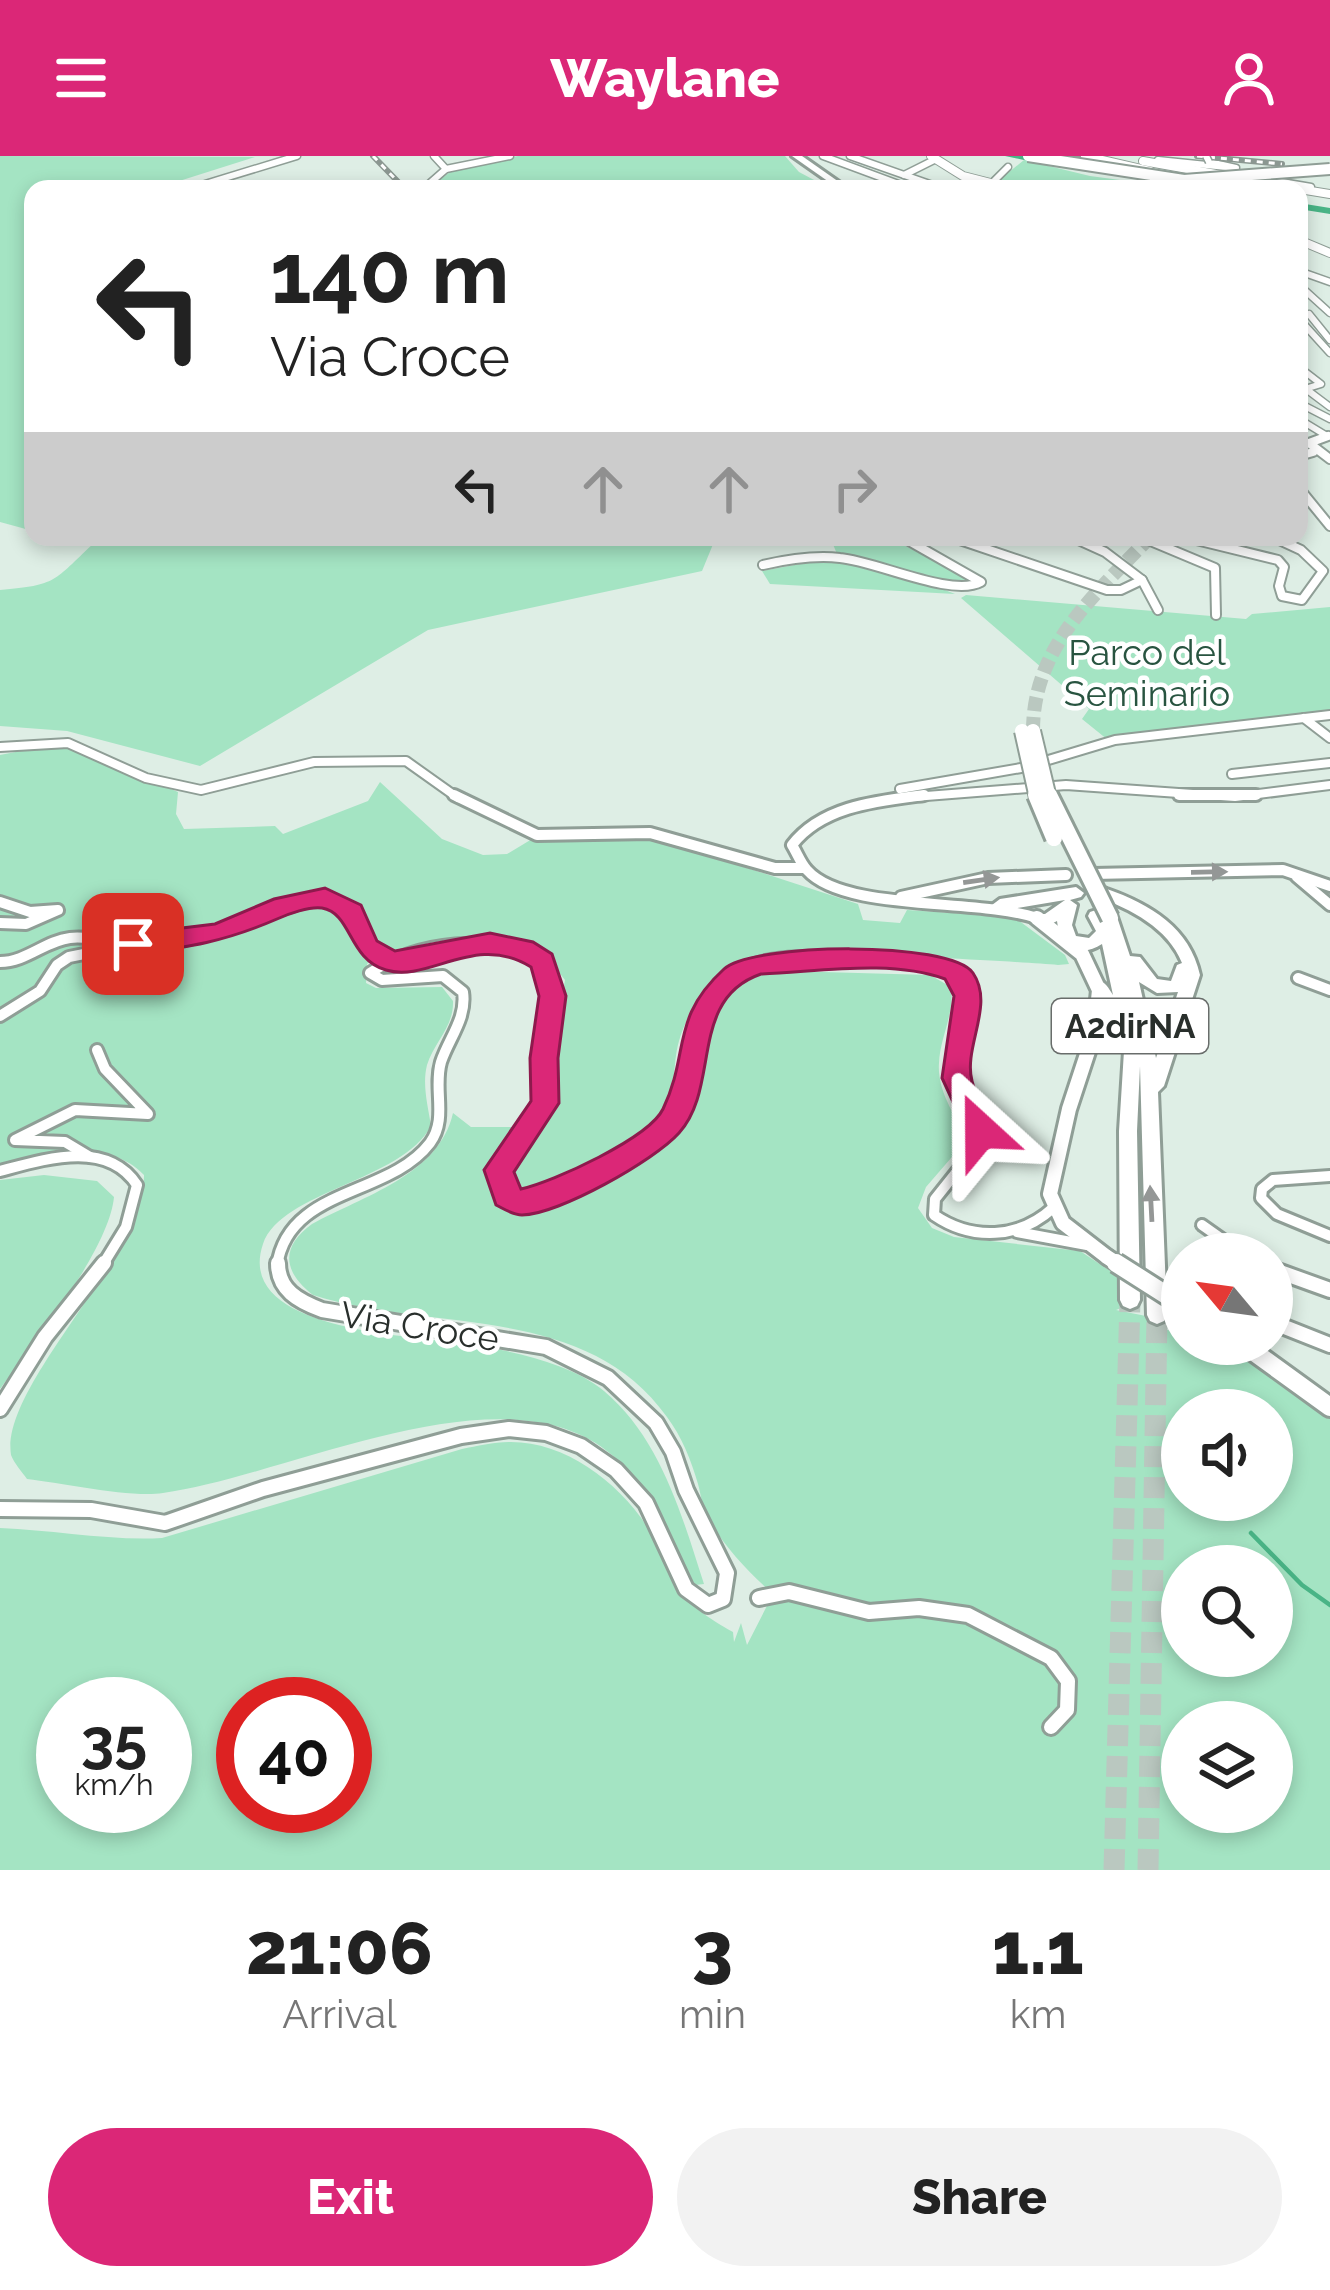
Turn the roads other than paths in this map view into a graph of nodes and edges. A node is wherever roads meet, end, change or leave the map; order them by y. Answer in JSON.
{"nodes":[{"id":1,"x":297,"y":156,"type":"edge"},
{"id":2,"x":434,"y":156,"type":"edge"},
{"id":3,"x":510,"y":156,"type":"edge"},
{"id":4,"x":825,"y":156,"type":"edge"},
{"id":5,"x":850,"y":156,"type":"edge"},
{"id":6,"x":1028,"y":156,"type":"edge"},
{"id":7,"x":1042,"y":156,"type":"edge"},
{"id":8,"x":1106,"y":156,"type":"edge"},
{"id":9,"x":1119,"y":156,"type":"edge"},
{"id":10,"x":1133,"y":156,"type":"edge"},
{"id":11,"x":1090,"y":157,"type":"edge"},
{"id":12,"x":934,"y":158,"type":"edge"},
{"id":13,"x":799,"y":159,"type":"edge"},
{"id":14,"x":1207,"y":159,"type":"edge"},
{"id":15,"x":958,"y":160,"type":"dead end"},
{"id":16,"x":1162,"y":166,"type":"junction"},
{"id":17,"x":1008,"y":167,"type":"dead end"},
{"id":18,"x":1330,"y":167,"type":"edge"},
{"id":19,"x":948,"y":168,"type":"junction"},
{"id":20,"x":1145,"y":168,"type":"junction"},
{"id":21,"x":446,"y":170,"type":"junction"},
{"id":22,"x":1192,"y":170,"type":"junction"},
{"id":23,"x":904,"y":176,"type":"junction"},
{"id":24,"x":1238,"y":179,"type":"junction"},
{"id":25,"x":218,"y":180,"type":"edge"},
{"id":26,"x":434,"y":180,"type":"edge"},
{"id":27,"x":828,"y":180,"type":"edge"},
{"id":28,"x":828,"y":180,"type":"edge"},
{"id":29,"x":888,"y":180,"type":"edge"},
{"id":30,"x":917,"y":180,"type":"edge"},
{"id":31,"x":981,"y":180,"type":"edge"},
{"id":32,"x":1001,"y":180,"type":"edge"},
{"id":33,"x":1178,"y":180,"type":"edge"},
{"id":34,"x":1194,"y":180,"type":"edge"},
{"id":35,"x":1197,"y":180,"type":"edge"},
{"id":36,"x":1200,"y":180,"type":"edge"},
{"id":37,"x":1226,"y":180,"type":"edge"},
{"id":38,"x":1244,"y":180,"type":"edge"},
{"id":39,"x":1247,"y":180,"type":"edge"},
{"id":40,"x":1309,"y":295,"type":"edge"},
{"id":41,"x":1328,"y":307,"type":"edge"},
{"id":42,"x":1309,"y":314,"type":"joint"},
{"id":43,"x":1308,"y":329,"type":"edge"},
{"id":44,"x":1330,"y":340,"type":"edge"},
{"id":45,"x":1330,"y":353,"type":"edge"},
{"id":46,"x":1308,"y":374,"type":"edge"},
{"id":47,"x":1321,"y":384,"type":"junction"},
{"id":48,"x":1308,"y":386,"type":"edge"},
{"id":49,"x":1330,"y":391,"type":"edge"},
{"id":50,"x":1329,"y":437,"type":"edge"},
{"id":51,"x":1308,"y":448,"type":"edge"},
{"id":52,"x":1313,"y":452,"type":"junction"},
{"id":53,"x":1308,"y":453,"type":"edge"},
{"id":54,"x":1330,"y":461,"type":"edge"},
{"id":55,"x":1308,"y":499,"type":"edge"},
{"id":56,"x":1330,"y":526,"type":"edge"},
{"id":57,"x":912,"y":546,"type":"edge"},
{"id":58,"x":977,"y":546,"type":"edge"},
{"id":59,"x":1092,"y":546,"type":"edge"},
{"id":60,"x":1165,"y":546,"type":"edge"},
{"id":61,"x":1221,"y":546,"type":"edge"},
{"id":62,"x":1292,"y":546,"type":"edge"},
{"id":63,"x":763,"y":565,"type":"dead end"},
{"id":64,"x":1142,"y":580,"type":"junction"},
{"id":65,"x":1158,"y":610,"type":"dead end"},
{"id":66,"x":1216,"y":615,"type":"dead end"},
{"id":67,"x":1330,"y":716,"type":"edge"},
{"id":68,"x":1304,"y":718,"type":"junction"},
{"id":69,"x":1028,"y":731,"type":"tunnel mouth"},
{"id":70,"x":1330,"y":738,"type":"edge"},
{"id":71,"x":0,"y":747,"type":"edge"},
{"id":72,"x":1045,"y":761,"type":"dead end"},
{"id":73,"x":1330,"y":763,"type":"edge"},
{"id":74,"x":1021,"y":768,"type":"dead end"},
{"id":75,"x":1265,"y":772,"type":"junction"},
{"id":76,"x":1232,"y":773,"type":"dead end"},
{"id":77,"x":1330,"y":784,"type":"edge"},
{"id":78,"x":900,"y":789,"type":"dead end"},
{"id":79,"x":1280,"y":791,"type":"junction"},
{"id":80,"x":804,"y":868,"type":"junction"},
{"id":81,"x":1283,"y":870,"type":"junction"},
{"id":82,"x":1093,"y":874,"type":"dead end"},
{"id":83,"x":1066,"y":875,"type":"dead end"},
{"id":84,"x":1330,"y":886,"type":"edge"},
{"id":85,"x":1105,"y":895,"type":"dead end"},
{"id":86,"x":1051,"y":898,"type":"junction"},
{"id":87,"x":898,"y":899,"type":"junction"},
{"id":88,"x":1075,"y":900,"type":"junction"},
{"id":89,"x":0,"y":902,"type":"edge"},
{"id":90,"x":1000,"y":905,"type":"junction"},
{"id":91,"x":1330,"y":905,"type":"edge"},
{"id":92,"x":1037,"y":918,"type":"junction"},
{"id":93,"x":0,"y":923,"type":"edge"},
{"id":94,"x":1102,"y":924,"type":"junction"},
{"id":95,"x":1169,"y":935,"type":"junction"},
{"id":96,"x":181,"y":937,"type":"junction"},
{"id":97,"x":1070,"y":940,"type":"junction"},
{"id":98,"x":1087,"y":961,"type":"junction"},
{"id":99,"x":0,"y":962,"type":"edge"},
{"id":100,"x":392,"y":962,"type":"junction"},
{"id":101,"x":1298,"y":978,"type":"dead end"},
{"id":102,"x":1098,"y":986,"type":"junction"},
{"id":103,"x":1330,"y":990,"type":"edge"},
{"id":104,"x":0,"y":1016,"type":"edge"},
{"id":105,"x":1095,"y":1039,"type":"junction"},
{"id":106,"x":1122,"y":1047,"type":"junction"},
{"id":107,"x":97,"y":1050,"type":"dead end"},
{"id":108,"x":1151,"y":1104,"type":"junction"},
{"id":109,"x":1128,"y":1131,"type":"junction"},
{"id":110,"x":90,"y":1156,"type":"junction"},
{"id":111,"x":0,"y":1172,"type":"edge"},
{"id":112,"x":1330,"y":1176,"type":"edge"},
{"id":113,"x":1053,"y":1208,"type":"junction"},
{"id":114,"x":1202,"y":1226,"type":"dead end"},
{"id":115,"x":1008,"y":1232,"type":"junction"},
{"id":116,"x":1212,"y":1233,"type":"edge"},
{"id":117,"x":1330,"y":1236,"type":"edge"},
{"id":118,"x":1091,"y":1246,"type":"junction"},
{"id":119,"x":1293,"y":1277,"type":"edge"},
{"id":120,"x":1330,"y":1290,"type":"edge"},
{"id":121,"x":1161,"y":1292,"type":"edge"},
{"id":122,"x":1130,"y":1300,"type":"tunnel mouth"},
{"id":123,"x":1157,"y":1315,"type":"tunnel mouth"},
{"id":124,"x":1293,"y":1330,"type":"edge"},
{"id":125,"x":1330,"y":1345,"type":"edge"},
{"id":126,"x":1272,"y":1365,"type":"edge"},
{"id":127,"x":1330,"y":1407,"type":"edge"},
{"id":128,"x":0,"y":1409,"type":"edge"},
{"id":129,"x":0,"y":1509,"type":"edge"},
{"id":130,"x":759,"y":1598,"type":"dead end"},
{"id":131,"x":1051,"y":1727,"type":"dead end"}],
"edges":[{"from":1,"to":25,"type":"street"},
{"from":2,"to":21,"type":"street"},
{"from":3,"to":21,"type":"street"},
{"from":4,"to":29,"type":"street"},
{"from":5,"to":23,"type":"street"},
{"from":6,"to":33,"type":"highway","bridge":true},
{"from":7,"to":11,"type":"highway","bridge":true},
{"from":8,"to":20,"type":"highway"},
{"from":9,"to":16,"type":"main road"},
{"from":10,"to":16,"type":"street"},
{"from":11,"to":20,"type":"highway"},
{"from":12,"to":19,"type":"main road"},
{"from":12,"to":23,"type":"street"},
{"from":13,"to":27,"type":"highway"},
{"from":13,"to":28,"type":"highway"},
{"from":14,"to":16,"type":"street"},
{"from":15,"to":19,"type":"street"},
{"from":16,"to":20,"type":"main road"},
{"from":16,"to":22,"type":"main road"},
{"from":16,"to":35,"type":"main road"},
{"from":16,"to":39,"type":"street"},
{"from":17,"to":32,"type":"street"},
{"from":18,"to":20,"type":"highway","bridge":true},
{"from":18,"to":34,"type":"highway","bridge":true},
{"from":19,"to":31,"type":"main road"},
{"from":21,"to":26,"type":"street"},
{"from":22,"to":24,"type":"main road"},
{"from":22,"to":36,"type":"street"},
{"from":23,"to":30,"type":"street"},
{"from":24,"to":37,"type":"main road"},
{"from":24,"to":38,"type":"main road"},
{"from":40,"to":41,"type":"street"},
{"from":41,"to":42,"type":"street"},
{"from":42,"to":44,"type":"street"},
{"from":43,"to":45,"type":"street"},
{"from":46,"to":47,"type":"street"},
{"from":47,"to":48,"type":"street"},
{"from":47,"to":49,"type":"street"},
{"from":50,"to":54,"type":"street"},
{"from":51,"to":52,"type":"street"},
{"from":52,"to":53,"type":"street"},
{"from":52,"to":54,"type":"street"},
{"from":55,"to":56,"type":"street"},
{"from":57,"to":63,"type":"street"},
{"from":58,"to":64,"type":"street"},
{"from":59,"to":64,"type":"street"},
{"from":60,"to":66,"type":"street"},
{"from":61,"to":62,"type":"street"},
{"from":64,"to":65,"type":"street"},
{"from":67,"to":68,"type":"street"},
{"from":68,"to":70,"type":"street"},
{"from":68,"to":72,"type":"street"},
{"from":69,"to":94,"type":"highway","number":"A2dirNA","bridge":true},
{"from":71,"to":80,"type":"street"},
{"from":73,"to":75,"type":"street"},
{"from":74,"to":78,"type":"street"},
{"from":75,"to":76,"type":"street"},
{"from":75,"to":79,"type":"street"},
{"from":77,"to":79,"type":"street"},
{"from":79,"to":80,"type":"street"},
{"from":80,"to":87,"type":"street"},
{"from":82,"to":81,"type":"street","one_way":true},
{"from":81,"to":84,"type":"street"},
{"from":81,"to":91,"type":"street"},
{"from":87,"to":83,"type":"street","one_way":true},
{"from":85,"to":95,"type":"highway"},
{"from":86,"to":88,"type":"highway"},
{"from":86,"to":90,"type":"highway"},
{"from":86,"to":92,"type":"highway"},
{"from":87,"to":90,"type":"street"},
{"from":88,"to":92,"type":"highway"},
{"from":88,"to":97,"type":"highway"},
{"from":89,"to":93,"type":"street"},
{"from":90,"to":92,"type":"street"},
{"from":92,"to":97,"type":"main road"},
{"from":94,"to":95,"type":"highway"},
{"from":94,"to":97,"type":"highway"},
{"from":94,"to":98,"type":"highway"},
{"from":94,"to":108,"type":"highway","number":"A2dirNA"},
{"from":94,"to":109,"type":"highway","number":"A2dirNA"},
{"from":95,"to":108,"type":"highway"},
{"from":96,"to":99,"type":"street"},
{"from":96,"to":100,"type":"street"},
{"from":96,"to":104,"type":"street"},
{"from":97,"to":98,"type":"main road"},
{"from":98,"to":102,"type":"main road"},
{"from":100,"to":115,"type":"street"},
{"from":100,"to":129,"type":"street","name":"Via Croce"},
{"from":101,"to":103,"type":"street"},
{"from":102,"to":105,"type":"main road"},
{"from":102,"to":106,"type":"highway"},
{"from":105,"to":106,"type":"highway"},
{"from":105,"to":113,"type":"main road"},
{"from":106,"to":109,"type":"highway"},
{"from":107,"to":110,"type":"street"},
{"from":123,"to":108,"type":"highway","number":"A2dirNA","one_way":true},
{"from":109,"to":122,"type":"highway"},
{"from":110,"to":111,"type":"street"},
{"from":110,"to":128,"type":"street"},
{"from":112,"to":117,"type":"street"},
{"from":113,"to":115,"type":"street"},
{"from":113,"to":118,"type":"main road"},
{"from":114,"to":116,"type":"street"},
{"from":115,"to":118,"type":"street"},
{"from":118,"to":121,"type":"main road","bridge":true},
{"from":119,"to":120,"type":"street"},
{"from":124,"to":125,"type":"street"},
{"from":126,"to":127,"type":"main road"},
{"from":130,"to":131,"type":"street"}]}
